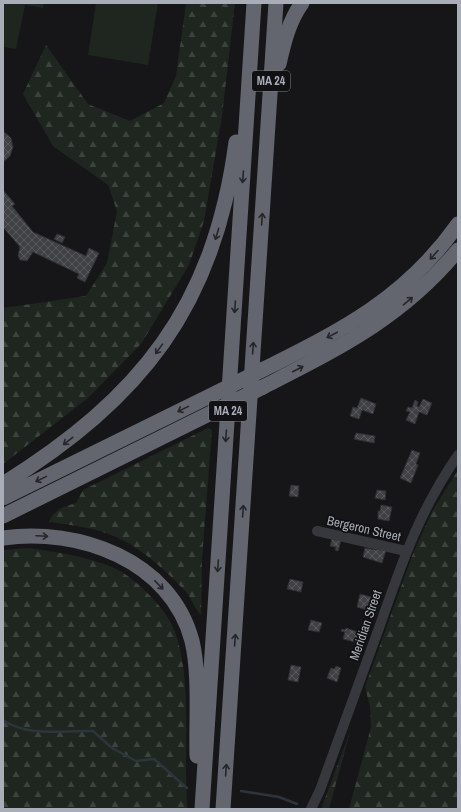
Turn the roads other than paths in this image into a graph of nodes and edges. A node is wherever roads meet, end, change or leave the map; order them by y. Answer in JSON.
{"nodes":[{"id":1,"x":276,"y":3,"type":"edge"},
{"id":2,"x":302,"y":3,"type":"edge"},
{"id":3,"x":254,"y":8,"type":"edge"},
{"id":4,"x":266,"y":158,"type":"junction"},
{"id":5,"x":458,"y":224,"type":"edge"},
{"id":6,"x":458,"y":250,"type":"edge"},
{"id":7,"x":458,"y":455,"type":"edge"},
{"id":8,"x":3,"y":484,"type":"edge"},
{"id":9,"x":3,"y":498,"type":"edge"},
{"id":10,"x":3,"y":516,"type":"edge"},
{"id":11,"x":316,"y":531,"type":"dead end"},
{"id":12,"x":3,"y":538,"type":"edge"},
{"id":13,"x":406,"y":551,"type":"junction"},
{"id":14,"x":198,"y":809,"type":"edge"},
{"id":15,"x":202,"y":809,"type":"edge"},
{"id":16,"x":223,"y":809,"type":"edge"},
{"id":17,"x":311,"y":809,"type":"edge"}],
"edges":[{"from":1,"to":4,"type":"highway","number":"MA 24"},
{"from":2,"to":4,"type":"highway"},
{"from":3,"to":8,"type":"highway","one_way":true},
{"from":3,"to":15,"type":"highway","number":"MA 24","one_way":true},
{"from":16,"to":4,"type":"highway","number":"MA 24","one_way":true},
{"from":5,"to":9,"type":"highway","one_way":true,"bridge":true},
{"from":10,"to":6,"type":"highway","one_way":true,"bridge":true},
{"from":7,"to":13,"type":"street","name":"Meridian Street"},
{"from":11,"to":13,"type":"street","name":"Bergeron Street"},
{"from":12,"to":14,"type":"highway","one_way":true},
{"from":13,"to":17,"type":"street","name":"Meridian Street"}]}
